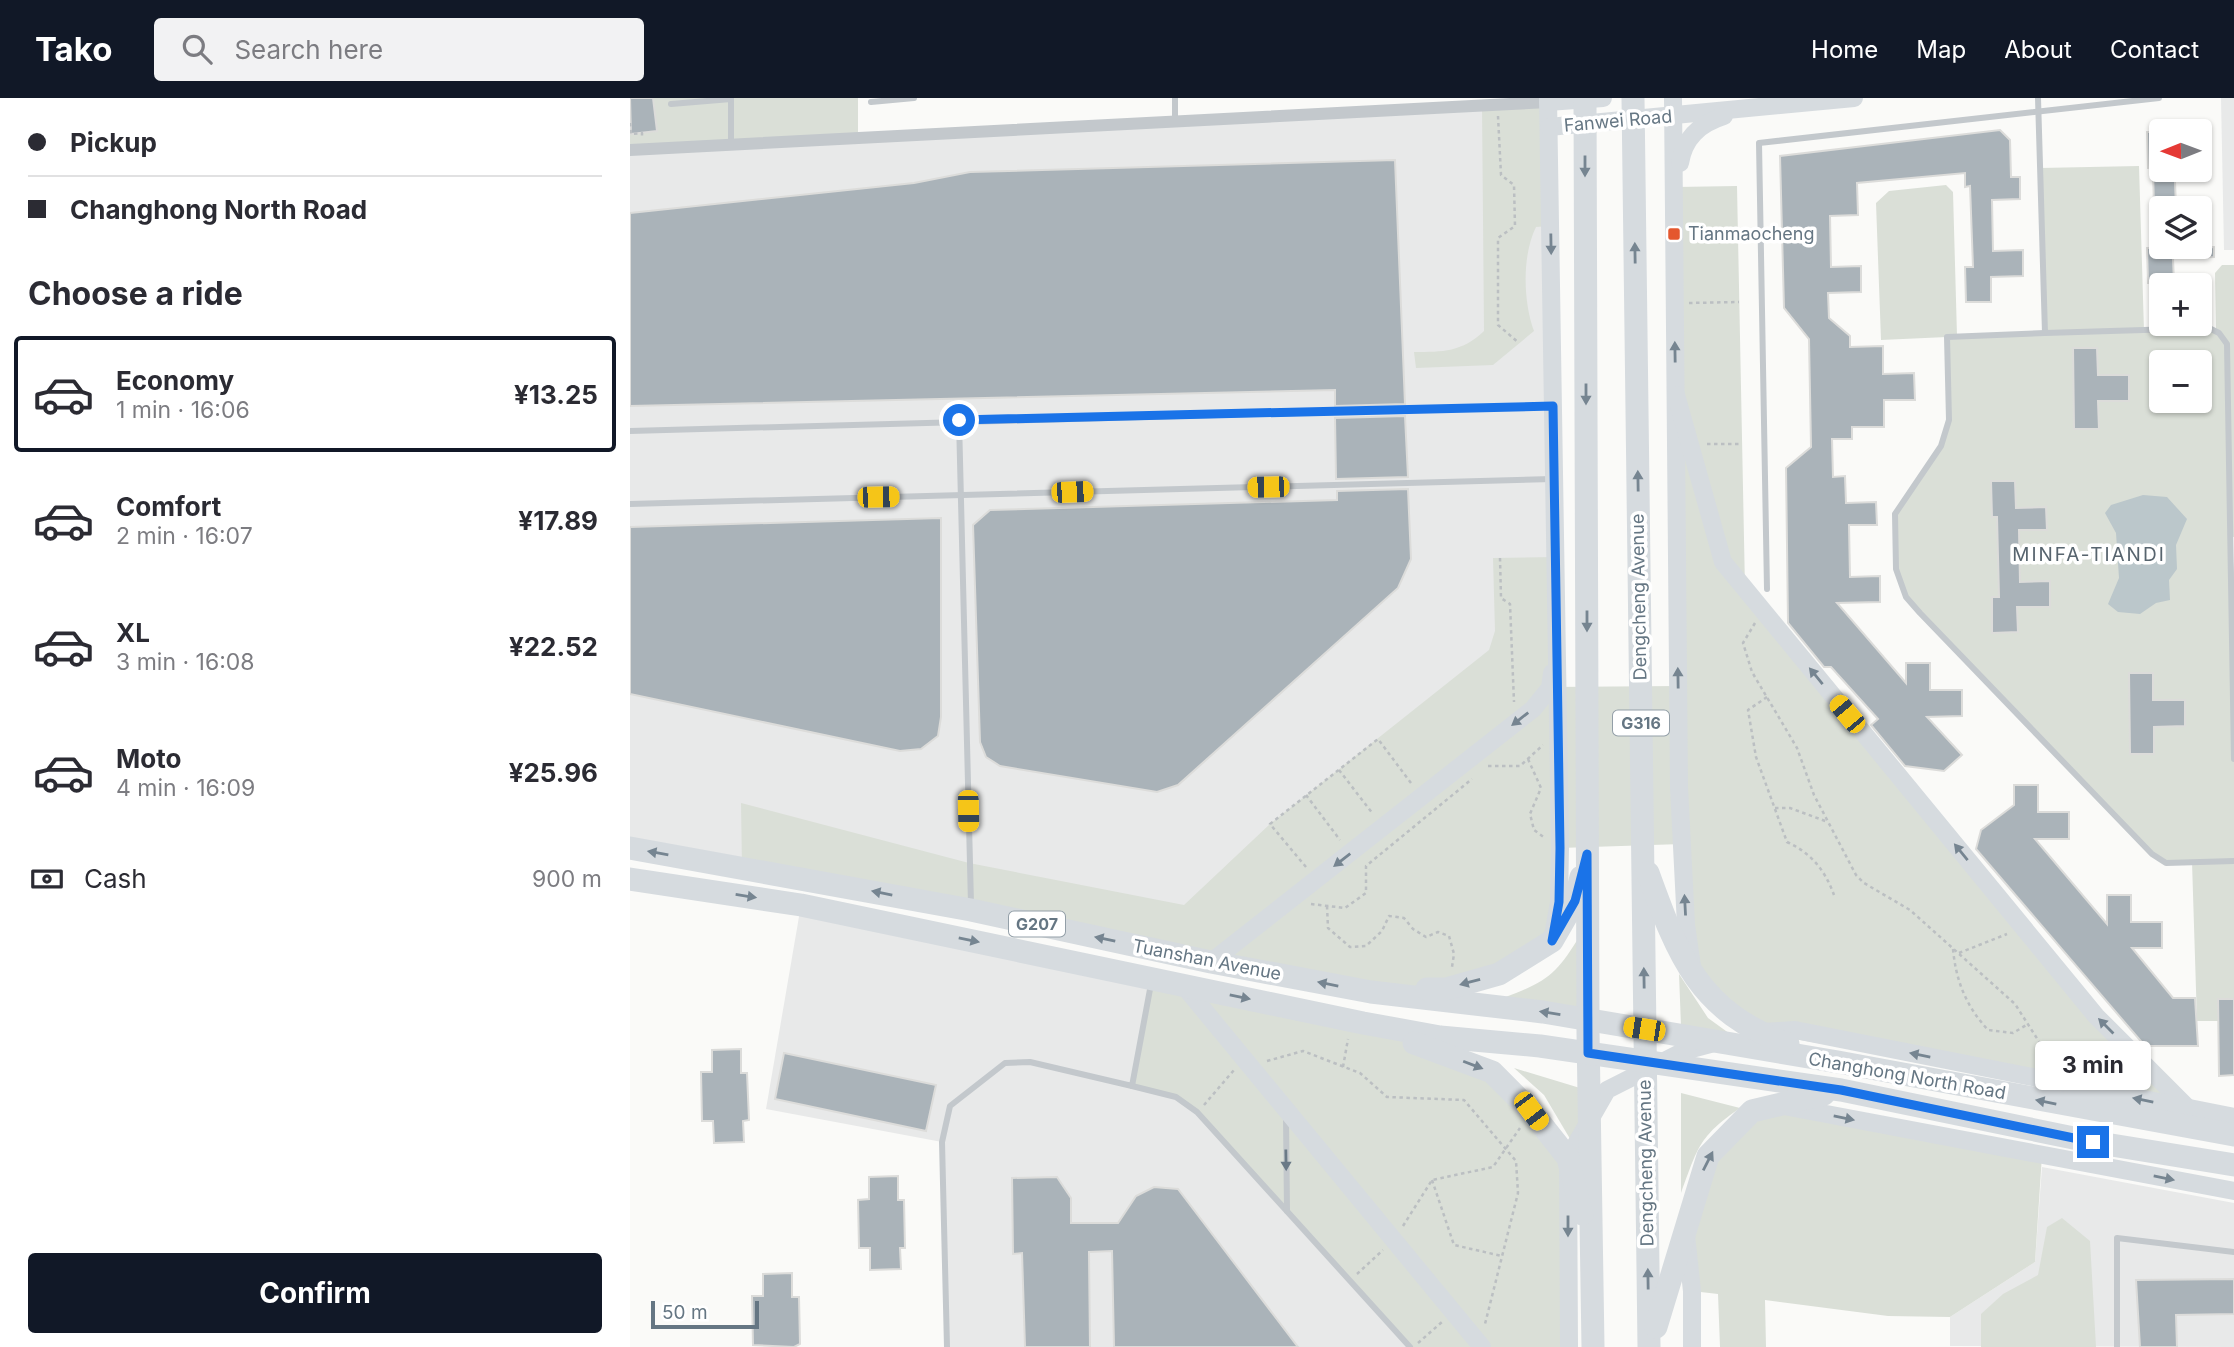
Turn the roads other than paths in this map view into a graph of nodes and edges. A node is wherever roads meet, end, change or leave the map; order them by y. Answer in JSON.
{"nodes":[{"id":1,"x":730,"y":98,"type":"edge"},
{"id":2,"x":914,"y":98,"type":"edge"},
{"id":3,"x":1175,"y":98,"type":"edge"},
{"id":4,"x":1672,"y":98,"type":"edge"},
{"id":5,"x":1854,"y":98,"type":"edge"},
{"id":6,"x":2038,"y":98,"type":"edge"},
{"id":7,"x":2160,"y":98,"type":"edge"},
{"id":8,"x":1591,"y":99,"type":"edge"},
{"id":9,"x":1548,"y":100,"type":"edge"},
{"id":10,"x":871,"y":102,"type":"dead end"},
{"id":11,"x":1492,"y":103,"type":"edge"},
{"id":12,"x":671,"y":104,"type":"dead end"},
{"id":13,"x":1633,"y":109,"type":"edge"},
{"id":14,"x":1748,"y":109,"type":"junction"},
{"id":15,"x":2039,"y":112,"type":"junction"},
{"id":16,"x":1673,"y":117,"type":"junction"},
{"id":17,"x":1175,"y":122,"type":"junction"},
{"id":18,"x":1585,"y":124,"type":"junction"},
{"id":19,"x":1549,"y":127,"type":"junction"},
{"id":20,"x":731,"y":145,"type":"junction"},
{"id":21,"x":630,"y":150,"type":"edge"},
{"id":22,"x":1674,"y":201,"type":"junction"},
{"id":23,"x":2045,"y":333,"type":"junction"},
{"id":24,"x":1676,"y":395,"type":"junction"},
{"id":25,"x":1553,"y":406,"type":"junction"},
{"id":26,"x":959,"y":420,"type":"junction"},
{"id":27,"x":630,"y":431,"type":"edge"},
{"id":28,"x":1554,"y":479,"type":"junction"},
{"id":29,"x":960,"y":495,"type":"junction"},
{"id":30,"x":630,"y":504,"type":"edge"},
{"id":31,"x":1767,"y":589,"type":"dead end"},
{"id":32,"x":1557,"y":638,"type":"junction"},
{"id":33,"x":2234,"y":759,"type":"edge"},
{"id":34,"x":630,"y":848,"type":"edge"},
{"id":35,"x":1587,"y":854,"type":"junction"},
{"id":36,"x":1642,"y":856,"type":"junction"},
{"id":37,"x":2234,"y":861,"type":"edge"},
{"id":38,"x":630,"y":878,"type":"edge"},
{"id":39,"x":971,"y":910,"type":"junction"},
{"id":40,"x":1552,"y":941,"type":"junction"},
{"id":41,"x":1211,"y":962,"type":"junction"},
{"id":42,"x":1693,"y":973,"type":"junction"},
{"id":43,"x":1152,"y":979,"type":"junction"},
{"id":44,"x":1184,"y":986,"type":"junction"},
{"id":45,"x":1360,"y":990,"type":"junction"},
{"id":46,"x":1588,"y":1020,"type":"junction"},
{"id":47,"x":1358,"y":1022,"type":"junction"},
{"id":48,"x":1644,"y":1029,"type":"junction"},
{"id":49,"x":1755,"y":1032,"type":"junction"},
{"id":50,"x":1588,"y":1053,"type":"junction"},
{"id":51,"x":1786,"y":1055,"type":"joint"},
{"id":52,"x":1645,"y":1062,"type":"junction"},
{"id":53,"x":1838,"y":1062,"type":"junction"},
{"id":54,"x":1132,"y":1086,"type":"junction"},
{"id":55,"x":1841,"y":1090,"type":"junction"},
{"id":56,"x":1777,"y":1105,"type":"junction"},
{"id":57,"x":1285,"y":1108,"type":"junction"},
{"id":58,"x":2189,"y":1109,"type":"junction"},
{"id":59,"x":2234,"y":1117,"type":"edge"},
{"id":60,"x":2234,"y":1135,"type":"edge"},
{"id":61,"x":1567,"y":1158,"type":"junction"},
{"id":62,"x":2234,"y":1165,"type":"edge"},
{"id":63,"x":2234,"y":1191,"type":"edge"},
{"id":64,"x":1287,"y":1212,"type":"junction"},
{"id":65,"x":1685,"y":1224,"type":"junction"},
{"id":66,"x":1591,"y":1248,"type":"junction"},
{"id":67,"x":2234,"y":1252,"type":"edge"},
{"id":68,"x":1481,"y":1346,"type":"edge"},
{"id":69,"x":947,"y":1347,"type":"edge"},
{"id":70,"x":1411,"y":1347,"type":"edge"},
{"id":71,"x":1569,"y":1347,"type":"edge"},
{"id":72,"x":1593,"y":1347,"type":"edge"},
{"id":73,"x":1650,"y":1347,"type":"edge"},
{"id":74,"x":1692,"y":1347,"type":"edge"},
{"id":75,"x":2117,"y":1347,"type":"edge"}],
"edges":[{"from":1,"to":12,"type":"lane"},
{"from":1,"to":20,"type":"lane"},
{"from":2,"to":10,"type":"lane"},
{"from":3,"to":17,"type":"lane"},
{"from":4,"to":16,"type":"street"},
{"from":5,"to":14,"type":"street","name":"Fanwei Road"},
{"from":6,"to":15,"type":"lane"},
{"from":7,"to":15,"type":"lane"},
{"from":8,"to":9,"type":"street","name":"Fanwei Road"},
{"from":8,"to":18,"type":"highway","number":"G316"},
{"from":9,"to":11,"type":"street"},
{"from":9,"to":19,"type":"street"},
{"from":11,"to":17,"type":"street"},
{"from":13,"to":16,"type":"street","name":"Fanwei Road"},
{"from":13,"to":18,"type":"street","name":"Fanwei Road"},
{"from":36,"to":13,"type":"highway","name":"Dengcheng Avenue","number":"G316","one_way":true},
{"from":14,"to":16,"type":"street","name":"Fanwei Road"},
{"from":14,"to":22,"type":"street"},
{"from":15,"to":23,"type":"lane"},
{"from":15,"to":31,"type":"lane"},
{"from":16,"to":22,"type":"street"},
{"from":17,"to":20,"type":"street"},
{"from":18,"to":19,"type":"street","name":"Fanwei Road"},
{"from":18,"to":35,"type":"highway","number":"G316","one_way":true},
{"from":19,"to":25,"type":"street","one_way":true},
{"from":20,"to":21,"type":"street"},
{"from":24,"to":22,"type":"street","one_way":true},
{"from":23,"to":33,"type":"lane"},
{"from":23,"to":37,"type":"lane"},
{"from":42,"to":24,"type":"street","one_way":true},
{"from":58,"to":24,"type":"street","one_way":true},
{"from":25,"to":26,"type":"lane"},
{"from":25,"to":28,"type":"street"},
{"from":26,"to":27,"type":"lane"},
{"from":26,"to":29,"type":"lane"},
{"from":28,"to":29,"type":"lane"},
{"from":28,"to":32,"type":"street"},
{"from":29,"to":30,"type":"lane"},
{"from":29,"to":39,"type":"lane"},
{"from":32,"to":40,"type":"street"},
{"from":32,"to":41,"type":"street","one_way":true},
{"from":39,"to":34,"type":"highway","name":"Tuanshan Avenue","number":"G207","one_way":true},
{"from":35,"to":40,"type":"highway"},
{"from":35,"to":46,"type":"highway","number":"G316"},
{"from":36,"to":42,"type":"highway"},
{"from":48,"to":36,"type":"highway","name":"Dengcheng Avenue","number":"G316","one_way":true},
{"from":38,"to":43,"type":"highway","name":"Tuanshan Avenue","number":"G207","one_way":true},
{"from":41,"to":39,"type":"highway","name":"Tuanshan Avenue","number":"G207","one_way":true},
{"from":40,"to":45,"type":"highway","one_way":true},
{"from":45,"to":41,"type":"highway","name":"Tuanshan Avenue","number":"G207","one_way":true},
{"from":42,"to":49,"type":"highway"},
{"from":43,"to":44,"type":"highway","name":"Tuanshan Avenue","number":"G207"},
{"from":43,"to":54,"type":"lane"},
{"from":44,"to":47,"type":"highway","name":"Tuanshan Avenue","number":"G207","one_way":true},
{"from":44,"to":57,"type":"street"},
{"from":46,"to":45,"type":"highway","name":"Tuanshan Avenue","number":"G207","one_way":true},
{"from":46,"to":48,"type":"highway","name":"Tuanshan Avenue","number":"G207"},
{"from":46,"to":50,"type":"highway","number":"G316"},
{"from":47,"to":50,"type":"highway","name":"Tuanshan Avenue","number":"G207"},
{"from":47,"to":61,"type":"highway","one_way":true},
{"from":48,"to":51,"type":"highway","name":"Tuanshan Avenue","number":"G207"},
{"from":48,"to":52,"type":"highway","name":"Dengcheng Avenue","number":"G316"},
{"from":49,"to":53,"type":"highway"},
{"from":58,"to":49,"type":"street","one_way":true},
{"from":49,"to":61,"type":"street"},
{"from":50,"to":52,"type":"highway","name":"Tuanshan Avenue","number":"G207"},
{"from":50,"to":66,"type":"highway","number":"G316"},
{"from":51,"to":53,"type":"highway","name":"Changhong North Road","number":"G207"},
{"from":52,"to":55,"type":"highway","name":"Changhong North Road","number":"G207"},
{"from":73,"to":52,"type":"highway","name":"Dengcheng Avenue","number":"G316","one_way":true},
{"from":60,"to":53,"type":"highway","name":"Changhong North Road","number":"G207","one_way":true},
{"from":54,"to":64,"type":"lane"},
{"from":54,"to":69,"type":"lane"},
{"from":55,"to":56,"type":"highway"},
{"from":55,"to":62,"type":"highway","name":"Changhong North Road","number":"G207"},
{"from":56,"to":63,"type":"street","one_way":true},
{"from":65,"to":56,"type":"highway","one_way":true},
{"from":57,"to":64,"type":"lane","one_way":true},
{"from":57,"to":68,"type":"street"},
{"from":58,"to":59,"type":"street"},
{"from":61,"to":66,"type":"highway"},
{"from":61,"to":71,"type":"street","one_way":true},
{"from":64,"to":70,"type":"lane"},
{"from":65,"to":73,"type":"highway"},
{"from":65,"to":74,"type":"street"},
{"from":66,"to":72,"type":"highway","number":"G316"},
{"from":67,"to":75,"type":"lane"}]}
